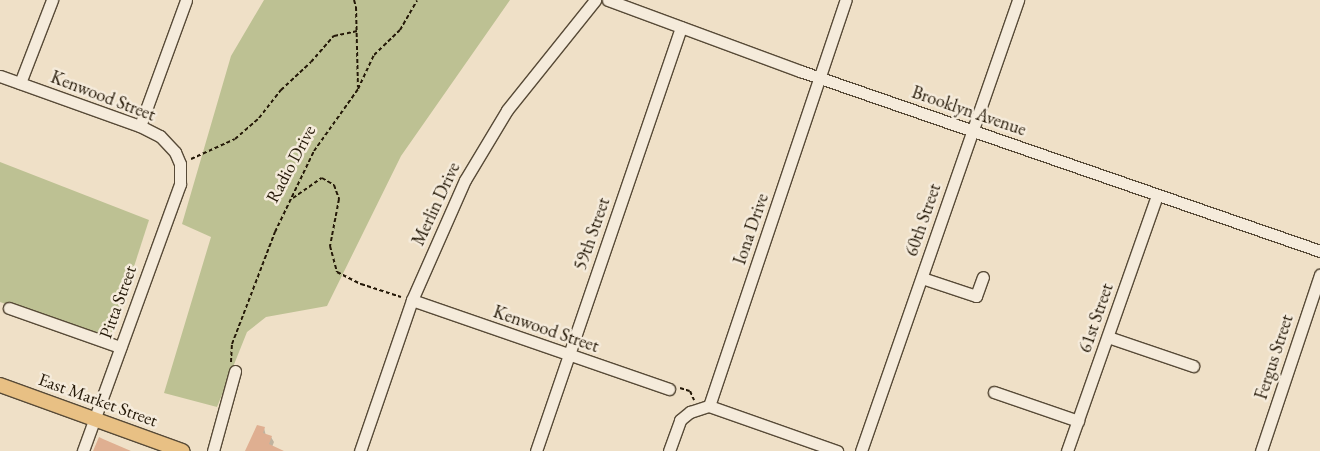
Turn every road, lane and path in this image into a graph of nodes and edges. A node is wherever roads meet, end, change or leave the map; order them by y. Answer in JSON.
{"nodes":[{"id":1,"x":52,"y":0,"type":"edge"},
{"id":2,"x":186,"y":0,"type":"edge"},
{"id":3,"x":354,"y":0,"type":"edge"},
{"id":4,"x":417,"y":0,"type":"edge"},
{"id":5,"x":595,"y":0,"type":"edge"},
{"id":6,"x":608,"y":0,"type":"edge"},
{"id":7,"x":846,"y":0,"type":"edge"},
{"id":8,"x":1018,"y":0,"type":"edge"},
{"id":9,"x":681,"y":27,"type":"junction"},
{"id":10,"x":356,"y":31,"type":"junction"},
{"id":11,"x":0,"y":76,"type":"edge"},
{"id":12,"x":820,"y":77,"type":"junction"},
{"id":13,"x":20,"y":83,"type":"junction"},
{"id":14,"x":358,"y":89,"type":"junction"},
{"id":15,"x":140,"y":126,"type":"junction"},
{"id":16,"x":972,"y":131,"type":"junction"},
{"id":17,"x":180,"y":164,"type":"junction"},
{"id":18,"x":1157,"y":195,"type":"junction"},
{"id":19,"x":290,"y":200,"type":"junction"},
{"id":20,"x":1320,"y":251,"type":"edge"},
{"id":21,"x":1320,"y":274,"type":"edge"},
{"id":22,"x":983,"y":277,"type":"dead end"},
{"id":23,"x":922,"y":278,"type":"junction"},
{"id":24,"x":412,"y":300,"type":"junction"},
{"id":25,"x":9,"y":308,"type":"dead end"},
{"id":26,"x":1108,"y":337,"type":"junction"},
{"id":27,"x":120,"y":347,"type":"junction"},
{"id":28,"x":569,"y":356,"type":"junction"},
{"id":29,"x":1193,"y":366,"type":"dead end"},
{"id":30,"x":235,"y":371,"type":"joint"},
{"id":31,"x":0,"y":385,"type":"edge"},
{"id":32,"x":669,"y":389,"type":"joint"},
{"id":33,"x":994,"y":392,"type":"dead end"},
{"id":34,"x":704,"y":407,"type":"junction"},
{"id":35,"x":95,"y":419,"type":"junction"},
{"id":36,"x":1078,"y":421,"type":"junction"},
{"id":37,"x":83,"y":451,"type":"edge"},
{"id":38,"x":182,"y":451,"type":"edge"},
{"id":39,"x":213,"y":451,"type":"edge"},
{"id":40,"x":360,"y":451,"type":"edge"},
{"id":41,"x":536,"y":451,"type":"edge"},
{"id":42,"x":670,"y":451,"type":"edge"},
{"id":43,"x":838,"y":451,"type":"edge"},
{"id":44,"x":861,"y":451,"type":"edge"},
{"id":45,"x":1067,"y":451,"type":"edge"},
{"id":46,"x":1261,"y":451,"type":"edge"}],
"edges":[{"from":1,"to":13,"type":"street"},
{"from":2,"to":15,"type":"street"},
{"from":3,"to":10,"type":"path"},
{"from":4,"to":14,"type":"path","name":"Radio Drive"},
{"from":5,"to":24,"type":"street","name":"Merlin Drive"},
{"from":6,"to":9,"type":"street","name":"Brooklyn Avenue"},
{"from":7,"to":12,"type":"street","name":"Iona Drive"},
{"from":8,"to":16,"type":"street","name":"60th Street"},
{"from":9,"to":12,"type":"street","name":"Brooklyn Avenue"},
{"from":9,"to":28,"type":"street","name":"59th Street"},
{"from":10,"to":14,"type":"path"},
{"from":10,"to":17,"type":"path"},
{"from":11,"to":13,"type":"street","name":"Kenwood Street"},
{"from":12,"to":16,"type":"street","name":"Brooklyn Avenue"},
{"from":12,"to":34,"type":"street","name":"Iona Drive"},
{"from":13,"to":15,"type":"street","name":"Kenwood Street"},
{"from":14,"to":19,"type":"path","name":"Radio Drive"},
{"from":15,"to":17,"type":"street","name":"Kenwood Street"},
{"from":16,"to":18,"type":"street","name":"Brooklyn Avenue"},
{"from":16,"to":23,"type":"street","name":"60th Street"},
{"from":17,"to":27,"type":"street","name":"Pitta Street"},
{"from":18,"to":20,"type":"street","name":"Brooklyn Avenue"},
{"from":18,"to":26,"type":"street","name":"61st Street"},
{"from":19,"to":24,"type":"path"},
{"from":19,"to":30,"type":"path","name":"Radio Drive"},
{"from":21,"to":46,"type":"street","name":"Fergus Street"},
{"from":22,"to":23,"type":"street"},
{"from":23,"to":44,"type":"street","name":"60th Street"},
{"from":24,"to":28,"type":"street","name":"Kenwood Street"},
{"from":24,"to":40,"type":"street","name":"Merlin Drive"},
{"from":25,"to":27,"type":"street"},
{"from":26,"to":29,"type":"street"},
{"from":26,"to":36,"type":"street","name":"61st Street"},
{"from":27,"to":35,"type":"street","name":"Pitta Street"},
{"from":28,"to":32,"type":"street","name":"Kenwood Street"},
{"from":28,"to":41,"type":"street","name":"59th Street"},
{"from":30,"to":39,"type":"street"},
{"from":31,"to":35,"type":"main road","name":"East Market Street"},
{"from":32,"to":34,"type":"path"},
{"from":33,"to":36,"type":"street"},
{"from":34,"to":42,"type":"street"},
{"from":34,"to":43,"type":"street"},
{"from":35,"to":37,"type":"street","name":"Pitta Street"},
{"from":35,"to":38,"type":"main road","name":"East Market Street"},
{"from":36,"to":45,"type":"street","name":"61st Street"}]}
